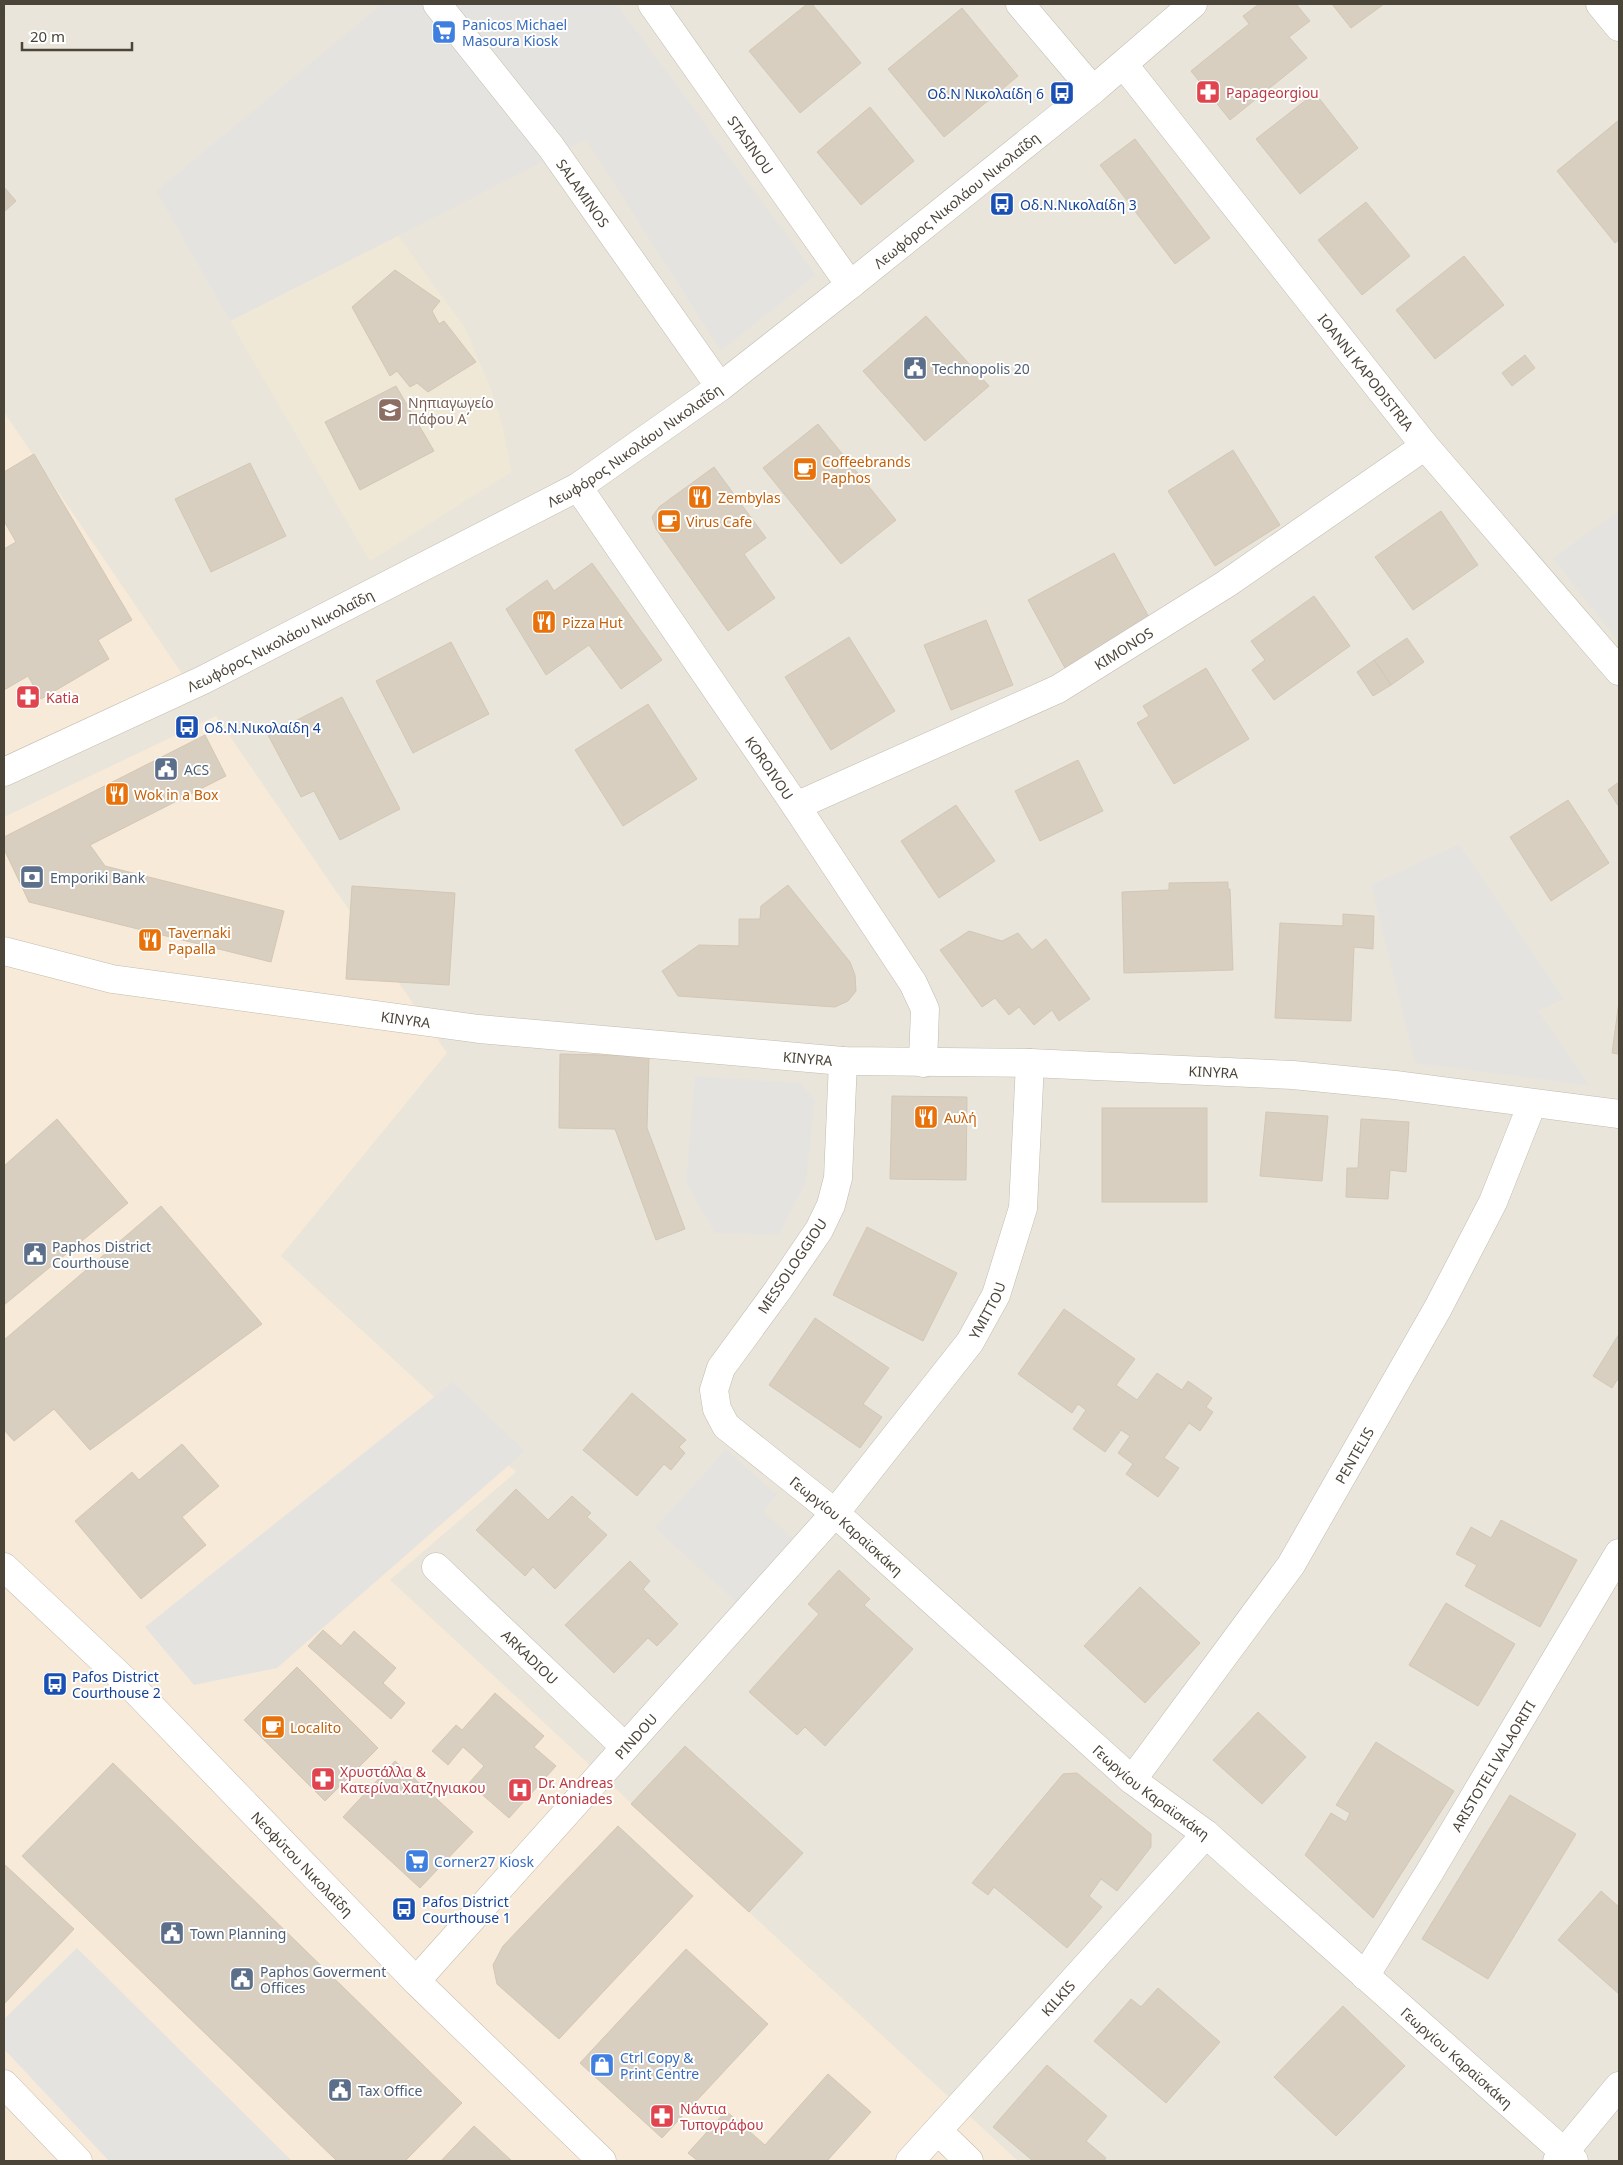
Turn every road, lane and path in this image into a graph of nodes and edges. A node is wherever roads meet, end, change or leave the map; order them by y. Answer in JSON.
{"nodes":[{"id":1,"x":437,"y":4,"type":"edge"},
{"id":2,"x":652,"y":4,"type":"edge"},
{"id":3,"x":1020,"y":4,"type":"edge"},
{"id":4,"x":1193,"y":4,"type":"edge"},
{"id":5,"x":1600,"y":4,"type":"edge"},
{"id":6,"x":1619,"y":27,"type":"edge"},
{"id":7,"x":1124,"y":65,"type":"junction"},
{"id":8,"x":1093,"y":90,"type":"junction"},
{"id":9,"x":850,"y":285,"type":"junction"},
{"id":10,"x":720,"y":387,"type":"junction"},
{"id":11,"x":1425,"y":446,"type":"junction"},
{"id":12,"x":578,"y":487,"type":"junction"},
{"id":13,"x":1619,"y":671,"type":"edge"},
{"id":14,"x":4,"y":772,"type":"edge"},
{"id":15,"x":796,"y":806,"type":"junction"},
{"id":16,"x":4,"y":951,"type":"edge"},
{"id":17,"x":843,"y":1061,"type":"junction"},
{"id":18,"x":923,"y":1062,"type":"junction"},
{"id":19,"x":1030,"y":1062,"type":"junction"},
{"id":20,"x":1532,"y":1104,"type":"junction"},
{"id":21,"x":1619,"y":1114,"type":"edge"},
{"id":22,"x":726,"y":1426,"type":"joint"},
{"id":23,"x":835,"y":1513,"type":"junction"},
{"id":24,"x":1619,"y":1553,"type":"edge"},
{"id":25,"x":4,"y":1567,"type":"edge"},
{"id":26,"x":436,"y":1567,"type":"dead end"},
{"id":27,"x":625,"y":1747,"type":"junction"},
{"id":28,"x":1132,"y":1780,"type":"junction"},
{"id":29,"x":1206,"y":1834,"type":"junction"},
{"id":30,"x":1365,"y":1976,"type":"junction"},
{"id":31,"x":416,"y":1981,"type":"junction"},
{"id":32,"x":4,"y":2084,"type":"edge"},
{"id":33,"x":1619,"y":2086,"type":"edge"},
{"id":34,"x":938,"y":2131,"type":"junction"},
{"id":35,"x":1565,"y":2159,"type":"edge"},
{"id":36,"x":78,"y":2161,"type":"edge"},
{"id":37,"x":602,"y":2161,"type":"edge"},
{"id":38,"x":910,"y":2161,"type":"edge"},
{"id":39,"x":969,"y":2161,"type":"edge"}],
"edges":[{"from":1,"to":10,"type":"street","name":"SALAMINOS"},
{"from":2,"to":9,"type":"street","name":"STASINOU"},
{"from":3,"to":8,"type":"street"},
{"from":4,"to":7,"type":"street","name":"Λεωφόρος Νικολάου Νικολαΐδη"},
{"from":5,"to":6,"type":"street"},
{"from":7,"to":8,"type":"street","name":"Λεωφόρος Νικολάου Νικολαΐδη"},
{"from":7,"to":11,"type":"street","name":"IOANNI KAPODISTRIA"},
{"from":8,"to":9,"type":"street","name":"Λεωφόρος Νικολάου Νικολαΐδη"},
{"from":9,"to":10,"type":"street","name":"Λεωφόρος Νικολάου Νικολαΐδη"},
{"from":10,"to":12,"type":"street","name":"Λεωφόρος Νικολάου Νικολαΐδη"},
{"from":11,"to":13,"type":"street","name":"IOANNI KAPODISTRIA"},
{"from":11,"to":15,"type":"street","name":"KIMONOS"},
{"from":12,"to":14,"type":"street","name":"Λεωφόρος Νικολάου Νικολαΐδη"},
{"from":12,"to":15,"type":"street","name":"KOROIVOU"},
{"from":15,"to":18,"type":"street","name":"KOROIVOU"},
{"from":16,"to":17,"type":"street","name":"KINYRA"},
{"from":17,"to":18,"type":"street","name":"KINYRA"},
{"from":17,"to":22,"type":"street","name":"MESSOLOGGIOU"},
{"from":18,"to":19,"type":"street","name":"KINYRA"},
{"from":19,"to":20,"type":"street","name":"KINYRA"},
{"from":19,"to":23,"type":"street","name":"YMITTOU"},
{"from":20,"to":21,"type":"street","name":"KINYRA"},
{"from":20,"to":28,"type":"street","name":"PENTELIS"},
{"from":22,"to":23,"type":"street","name":"Γεωργίου Καραϊσκάκη"},
{"from":23,"to":27,"type":"street","name":"PINDOU"},
{"from":23,"to":28,"type":"street","name":"Γεωργίου Καραϊσκάκη"},
{"from":24,"to":30,"type":"street","name":"ARISTOTELI VALAORITI"},
{"from":25,"to":31,"type":"street","name":"Νεοφύτου Νικολαΐδη"},
{"from":26,"to":27,"type":"street","name":"ARKADIOU"},
{"from":27,"to":31,"type":"street","name":"PINDOU"},
{"from":28,"to":29,"type":"street","name":"Γεωργίου Καραϊσκάκη"},
{"from":29,"to":30,"type":"street","name":"Γεωργίου Καραϊσκάκη"},
{"from":29,"to":34,"type":"street","name":"KILKIS"},
{"from":30,"to":35,"type":"street","name":"Γεωργίου Καραϊσκάκη"},
{"from":31,"to":37,"type":"street","name":"Νεοφύτου Νικολαΐδη"},
{"from":32,"to":36,"type":"street"},
{"from":33,"to":35,"type":"street"},
{"from":34,"to":38,"type":"street","name":"KILKIS"},
{"from":34,"to":39,"type":"street"}]}
